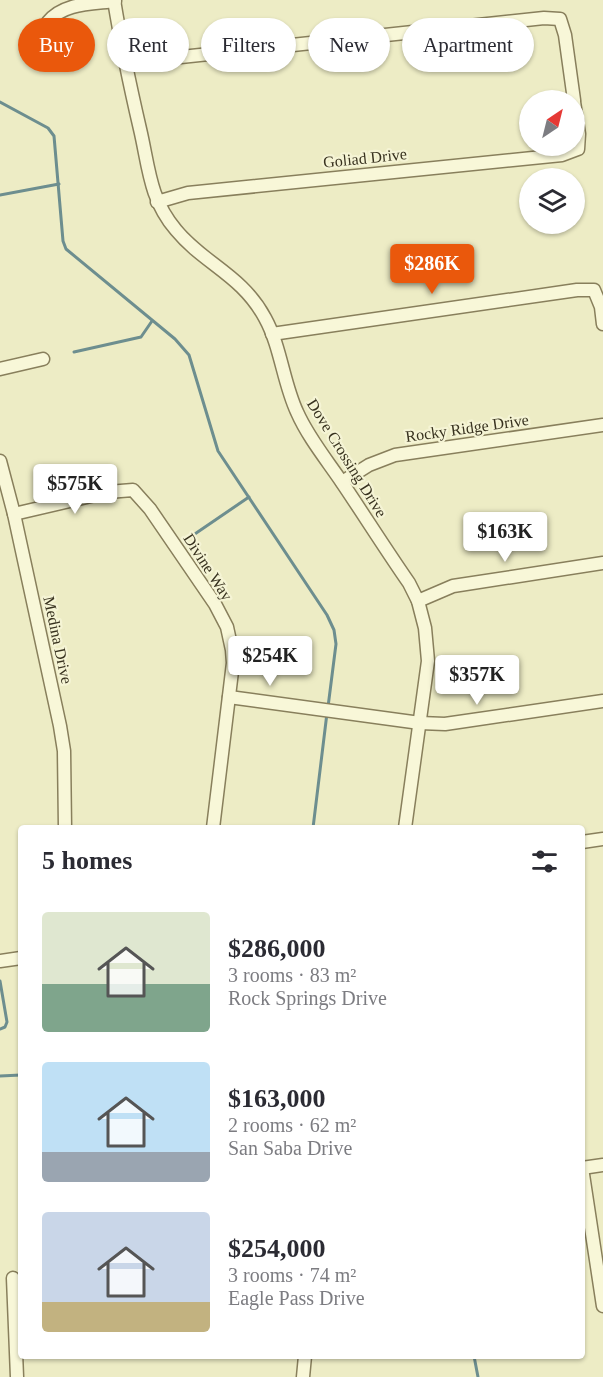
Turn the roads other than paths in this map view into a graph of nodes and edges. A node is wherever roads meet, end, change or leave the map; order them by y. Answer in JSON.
{"nodes":[{"id":1,"x":114,"y":0,"type":"edge"},
{"id":2,"x":51,"y":18,"type":"edge"},
{"id":3,"x":117,"y":18,"type":"edge"},
{"id":4,"x":189,"y":56,"type":"edge"},
{"id":5,"x":127,"y":72,"type":"edge"},
{"id":6,"x":572,"y":90,"type":"edge"},
{"id":7,"x":552,"y":156,"type":"edge"},
{"id":8,"x":157,"y":202,"type":"junction"},
{"id":9,"x":603,"y":324,"type":"edge"},
{"id":10,"x":272,"y":334,"type":"junction"},
{"id":11,"x":43,"y":359,"type":"dead end"},
{"id":12,"x":0,"y":369,"type":"edge"},
{"id":13,"x":603,"y":425,"type":"edge"},
{"id":14,"x":0,"y":461,"type":"edge"},
{"id":15,"x":342,"y":482,"type":"junction"},
{"id":16,"x":14,"y":514,"type":"junction"},
{"id":17,"x":603,"y":563,"type":"edge"},
{"id":18,"x":418,"y":601,"type":"junction"},
{"id":19,"x":229,"y":697,"type":"junction"},
{"id":20,"x":603,"y":701,"type":"edge"},
{"id":21,"x":420,"y":723,"type":"junction"},
{"id":22,"x":64,"y":825,"type":"edge"},
{"id":23,"x":213,"y":825,"type":"edge"},
{"id":24,"x":405,"y":825,"type":"edge"},
{"id":25,"x":603,"y":839,"type":"edge"},
{"id":26,"x":585,"y":842,"type":"edge"},
{"id":27,"x":18,"y":958,"type":"edge"},
{"id":28,"x":0,"y":961,"type":"edge"},
{"id":29,"x":603,"y":1165,"type":"edge"},
{"id":30,"x":585,"y":1168,"type":"edge"},
{"id":31,"x":585,"y":1188,"type":"edge"},
{"id":32,"x":11,"y":1278,"type":"edge"},
{"id":33,"x":603,"y":1306,"type":"edge"},
{"id":34,"x":305,"y":1359,"type":"edge"},
{"id":35,"x":17,"y":1377,"type":"edge"},
{"id":36,"x":303,"y":1377,"type":"edge"}],
"edges":[{"from":1,"to":2,"type":"street"},
{"from":1,"to":3,"type":"street","name":"Dove Crossing Drive"},
{"from":4,"to":6,"type":"street"},
{"from":5,"to":8,"type":"street","name":"Dove Crossing Drive"},
{"from":7,"to":8,"type":"street","name":"Goliad Drive"},
{"from":8,"to":10,"type":"street","name":"Dove Crossing Drive"},
{"from":9,"to":10,"type":"street"},
{"from":10,"to":15,"type":"street","name":"Dove Crossing Drive"},
{"from":11,"to":12,"type":"street"},
{"from":13,"to":15,"type":"street","name":"Rocky Ridge Drive"},
{"from":14,"to":16,"type":"street","name":"Medina Drive"},
{"from":15,"to":18,"type":"street","name":"Dove Crossing Drive"},
{"from":16,"to":19,"type":"street","name":"Divine Way"},
{"from":16,"to":22,"type":"street","name":"Medina Drive"},
{"from":17,"to":18,"type":"street"},
{"from":18,"to":21,"type":"street","name":"Dove Crossing Drive"},
{"from":19,"to":21,"type":"street"},
{"from":19,"to":23,"type":"street","name":"Divine Way"},
{"from":20,"to":21,"type":"street"},
{"from":21,"to":24,"type":"street","name":"Dove Crossing Drive"},
{"from":25,"to":26,"type":"street"},
{"from":27,"to":28,"type":"street"},
{"from":29,"to":30,"type":"street"},
{"from":31,"to":33,"type":"street"},
{"from":32,"to":35,"type":"street"},
{"from":34,"to":36,"type":"street"}]}
